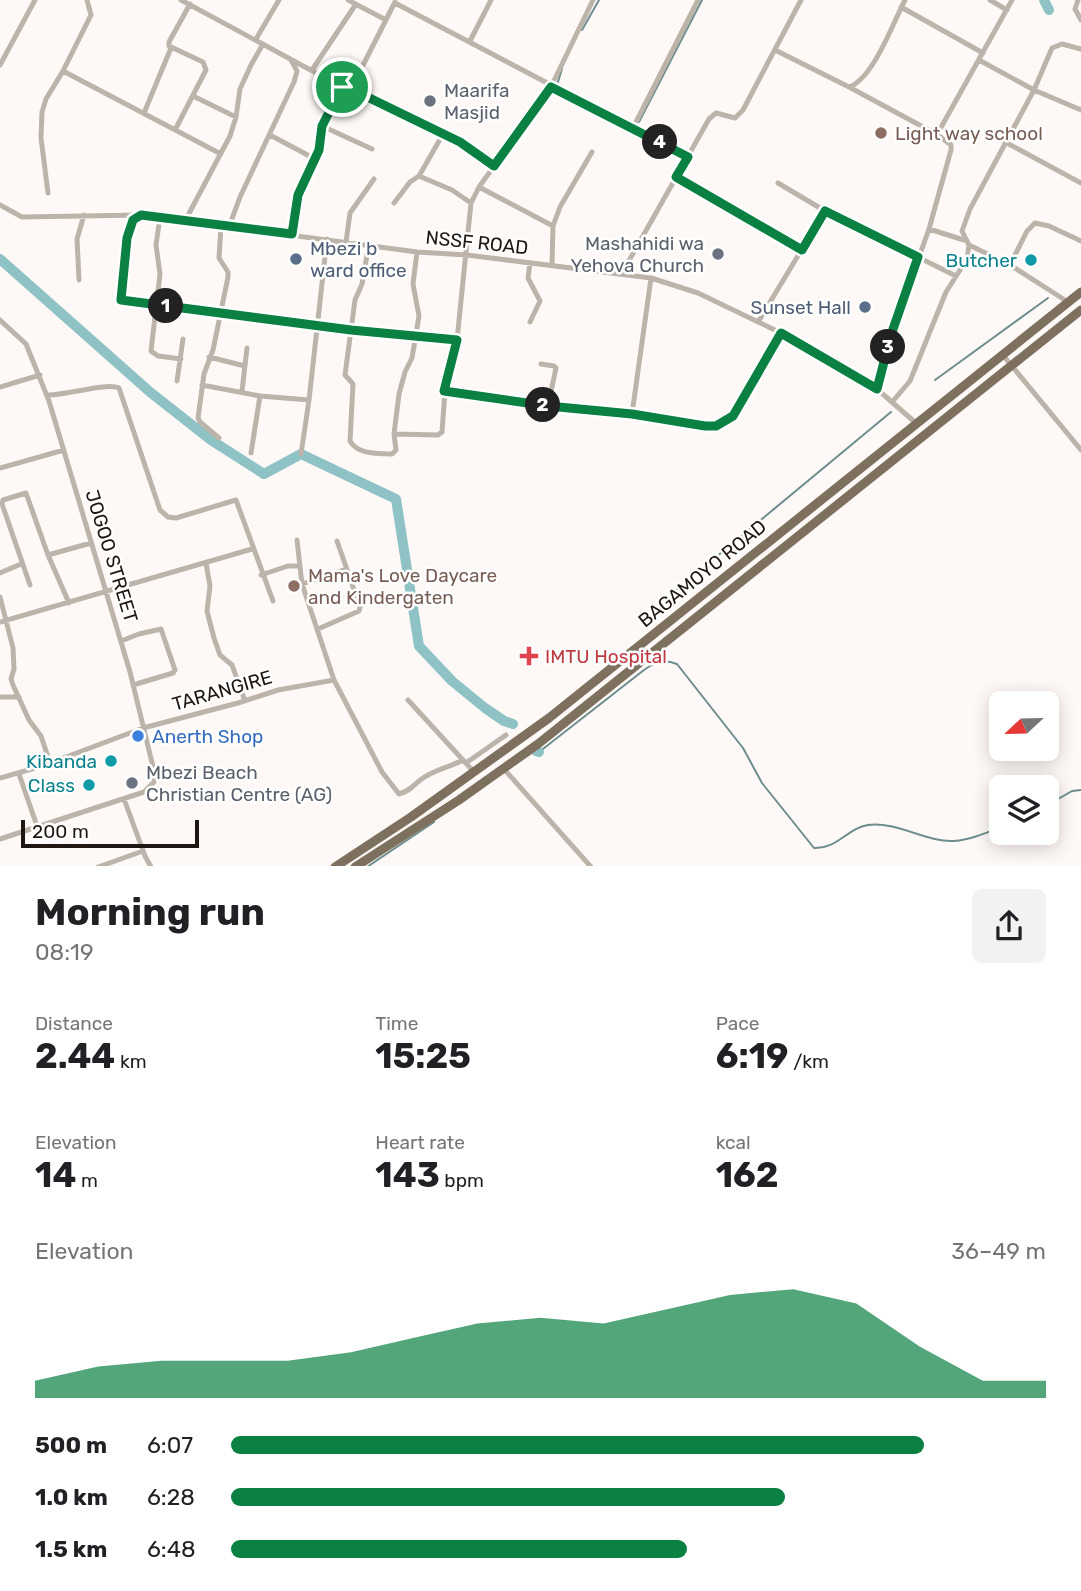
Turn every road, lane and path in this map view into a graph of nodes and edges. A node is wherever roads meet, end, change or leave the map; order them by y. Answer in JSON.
{"nodes":[{"id":1,"x":35,"y":0,"type":"edge"},
{"id":2,"x":87,"y":0,"type":"edge"},
{"id":3,"x":181,"y":0,"type":"edge"},
{"id":4,"x":201,"y":0,"type":"edge"},
{"id":5,"x":279,"y":0,"type":"edge"},
{"id":6,"x":348,"y":0,"type":"edge"},
{"id":7,"x":491,"y":0,"type":"edge"},
{"id":8,"x":593,"y":0,"type":"edge"},
{"id":9,"x":698,"y":0,"type":"edge"},
{"id":10,"x":802,"y":0,"type":"edge"},
{"id":11,"x":905,"y":0,"type":"edge"},
{"id":12,"x":990,"y":0,"type":"edge"},
{"id":13,"x":1012,"y":0,"type":"edge"},
{"id":14,"x":1078,"y":0,"type":"edge"},
{"id":15,"x":396,"y":2,"type":"edge"},
{"id":16,"x":356,"y":4,"type":"junction"},
{"id":17,"x":193,"y":5,"type":"junction"},
{"id":18,"x":901,"y":7,"type":"junction"},
{"id":19,"x":1007,"y":9,"type":"junction"},
{"id":20,"x":386,"y":20,"type":"junction"},
{"id":21,"x":1081,"y":20,"type":"edge"},
{"id":22,"x":1081,"y":38,"type":"edge"},
{"id":23,"x":256,"y":39,"type":"junction"},
{"id":24,"x":470,"y":41,"type":"junction"},
{"id":25,"x":263,"y":44,"type":"junction"},
{"id":26,"x":172,"y":48,"type":"junction"},
{"id":27,"x":1080,"y":48,"type":"edge"},
{"id":28,"x":775,"y":50,"type":"junction"},
{"id":29,"x":983,"y":53,"type":"junction"},
{"id":30,"x":289,"y":57,"type":"junction"},
{"id":31,"x":979,"y":60,"type":"junction"},
{"id":32,"x":0,"y":65,"type":"edge"},
{"id":33,"x":312,"y":70,"type":"junction"},
{"id":34,"x":63,"y":71,"type":"junction"},
{"id":35,"x":342,"y":87,"type":"junction"},
{"id":36,"x":551,"y":87,"type":"junction"},
{"id":37,"x":849,"y":87,"type":"junction"},
{"id":38,"x":351,"y":89,"type":"junction"},
{"id":39,"x":1034,"y":90,"type":"junction"},
{"id":40,"x":193,"y":96,"type":"junction"},
{"id":41,"x":1081,"y":110,"type":"edge"},
{"id":42,"x":144,"y":113,"type":"junction"},
{"id":43,"x":236,"y":117,"type":"junction"},
{"id":44,"x":322,"y":126,"type":"junction"},
{"id":45,"x":633,"y":128,"type":"junction"},
{"id":46,"x":176,"y":130,"type":"junction"},
{"id":47,"x":443,"y":134,"type":"junction"},
{"id":48,"x":270,"y":135,"type":"junction"},
{"id":49,"x":938,"y":135,"type":"junction"},
{"id":50,"x":1005,"y":142,"type":"junction"},
{"id":51,"x":372,"y":149,"type":"dead end"},
{"id":52,"x":592,"y":152,"type":"dead end"},
{"id":53,"x":219,"y":153,"type":"junction"},
{"id":54,"x":688,"y":157,"type":"junction"},
{"id":55,"x":316,"y":159,"type":"junction"},
{"id":56,"x":494,"y":166,"type":"junction"},
{"id":57,"x":419,"y":176,"type":"junction"},
{"id":58,"x":676,"y":177,"type":"junction"},
{"id":59,"x":374,"y":179,"type":"dead end"},
{"id":60,"x":778,"y":183,"type":"dead end"},
{"id":61,"x":1081,"y":183,"type":"edge"},
{"id":62,"x":479,"y":187,"type":"junction"},
{"id":63,"x":48,"y":193,"type":"dead end"},
{"id":64,"x":471,"y":202,"type":"junction"},
{"id":65,"x":394,"y":203,"type":"dead end"},
{"id":66,"x":0,"y":205,"type":"edge"},
{"id":67,"x":825,"y":211,"type":"junction"},
{"id":68,"x":85,"y":215,"type":"junction"},
{"id":69,"x":141,"y":215,"type":"junction"},
{"id":70,"x":160,"y":217,"type":"junction"},
{"id":71,"x":185,"y":221,"type":"junction"},
{"id":72,"x":221,"y":226,"type":"junction"},
{"id":73,"x":553,"y":226,"type":"junction"},
{"id":74,"x":229,"y":227,"type":"junction"},
{"id":75,"x":929,"y":229,"type":"junction"},
{"id":76,"x":292,"y":234,"type":"junction"},
{"id":77,"x":327,"y":239,"type":"junction"},
{"id":78,"x":1081,"y":241,"type":"edge"},
{"id":79,"x":346,"y":242,"type":"junction"},
{"id":80,"x":967,"y":242,"type":"junction"},
{"id":81,"x":369,"y":244,"type":"junction"},
{"id":82,"x":802,"y":250,"type":"junction"},
{"id":83,"x":417,"y":252,"type":"junction"},
{"id":84,"x":467,"y":255,"type":"junction"},
{"id":85,"x":918,"y":257,"type":"junction"},
{"id":86,"x":530,"y":263,"type":"junction"},
{"id":87,"x":552,"y":265,"type":"junction"},
{"id":88,"x":1010,"y":265,"type":"junction"},
{"id":89,"x":622,"y":273,"type":"junction"},
{"id":90,"x":956,"y":276,"type":"junction"},
{"id":91,"x":651,"y":278,"type":"junction"},
{"id":92,"x":79,"y":280,"type":"dead end"},
{"id":93,"x":1081,"y":292,"type":"edge"},
{"id":94,"x":1068,"y":302,"type":"junction"},
{"id":95,"x":156,"y":305,"type":"junction"},
{"id":96,"x":1081,"y":310,"type":"edge"},
{"id":97,"x":221,"y":313,"type":"junction"},
{"id":98,"x":0,"y":320,"type":"edge"},
{"id":99,"x":758,"y":321,"type":"junction"},
{"id":100,"x":530,"y":322,"type":"dead end"},
{"id":101,"x":318,"y":326,"type":"junction"},
{"id":102,"x":351,"y":330,"type":"junction"},
{"id":103,"x":781,"y":333,"type":"junction"},
{"id":104,"x":416,"y":337,"type":"junction"},
{"id":105,"x":183,"y":339,"type":"dead end"},
{"id":106,"x":457,"y":340,"type":"junction"},
{"id":107,"x":247,"y":348,"type":"dead end"},
{"id":108,"x":1002,"y":354,"type":"junction"},
{"id":109,"x":209,"y":357,"type":"junction"},
{"id":110,"x":181,"y":359,"type":"junction"},
{"id":111,"x":541,"y":364,"type":"dead end"},
{"id":112,"x":245,"y":366,"type":"junction"},
{"id":113,"x":1011,"y":366,"type":"junction"},
{"id":114,"x":40,"y":375,"type":"junction"},
{"id":115,"x":177,"y":381,"type":"dead end"},
{"id":116,"x":202,"y":385,"type":"junction"},
{"id":117,"x":0,"y":387,"type":"edge"},
{"id":118,"x":877,"y":389,"type":"junction"},
{"id":119,"x":242,"y":391,"type":"junction"},
{"id":120,"x":444,"y":391,"type":"junction"},
{"id":121,"x":47,"y":395,"type":"junction"},
{"id":122,"x":260,"y":396,"type":"junction"},
{"id":123,"x":309,"y":400,"type":"junction"},
{"id":124,"x":893,"y":401,"type":"junction"},
{"id":125,"x":548,"y":406,"type":"junction"},
{"id":126,"x":632,"y":414,"type":"junction"},
{"id":127,"x":917,"y":424,"type":"junction"},
{"id":128,"x":394,"y":434,"type":"junction"},
{"id":129,"x":219,"y":438,"type":"dead end"},
{"id":130,"x":64,"y":450,"type":"junction"},
{"id":131,"x":1081,"y":450,"type":"edge"},
{"id":132,"x":251,"y":453,"type":"dead end"},
{"id":133,"x":301,"y":454,"type":"dead end"},
{"id":134,"x":0,"y":468,"type":"edge"},
{"id":135,"x":297,"y":540,"type":"dead end"},
{"id":136,"x":337,"y":541,"type":"dead end"},
{"id":137,"x":91,"y":543,"type":"junction"},
{"id":138,"x":252,"y":549,"type":"junction"},
{"id":139,"x":48,"y":555,"type":"junction"},
{"id":140,"x":206,"y":563,"type":"junction"},
{"id":141,"x":21,"y":564,"type":"junction"},
{"id":142,"x":299,"y":566,"type":"junction"},
{"id":143,"x":346,"y":569,"type":"junction"},
{"id":144,"x":0,"y":573,"type":"edge"},
{"id":145,"x":261,"y":575,"type":"junction"},
{"id":146,"x":302,"y":584,"type":"junction"},
{"id":147,"x":30,"y":585,"type":"dead end"},
{"id":148,"x":106,"y":592,"type":"junction"},
{"id":149,"x":0,"y":597,"type":"edge"},
{"id":150,"x":272,"y":601,"type":"dead end"},
{"id":151,"x":69,"y":603,"type":"junction"},
{"id":152,"x":8,"y":620,"type":"junction"},
{"id":153,"x":0,"y":622,"type":"edge"},
{"id":154,"x":318,"y":629,"type":"junction"},
{"id":155,"x":121,"y":641,"type":"junction"},
{"id":156,"x":334,"y":680,"type":"junction"},
{"id":157,"x":133,"y":685,"type":"junction"},
{"id":158,"x":0,"y":697,"type":"edge"},
{"id":159,"x":19,"y":697,"type":"junction"},
{"id":160,"x":408,"y":700,"type":"dead end"},
{"id":161,"x":245,"y":701,"type":"junction"},
{"id":162,"x":143,"y":728,"type":"junction"},
{"id":163,"x":506,"y":735,"type":"dead end"},
{"id":164,"x":464,"y":762,"type":"junction"},
{"id":165,"x":50,"y":763,"type":"junction"},
{"id":166,"x":504,"y":769,"type":"junction"},
{"id":167,"x":474,"y":772,"type":"junction"},
{"id":168,"x":19,"y":774,"type":"junction"},
{"id":169,"x":0,"y":778,"type":"edge"},
{"id":170,"x":124,"y":799,"type":"junction"},
{"id":171,"x":37,"y":826,"type":"junction"},
{"id":172,"x":0,"y":838,"type":"edge"},
{"id":173,"x":143,"y":851,"type":"junction"},
{"id":174,"x":98,"y":866,"type":"edge"},
{"id":175,"x":151,"y":866,"type":"edge"},
{"id":176,"x":335,"y":866,"type":"edge"},
{"id":177,"x":355,"y":866,"type":"edge"},
{"id":178,"x":591,"y":866,"type":"edge"}],
"edges":[{"from":1,"to":32,"type":"street"},
{"from":2,"to":34,"type":"street"},
{"from":3,"to":17,"type":"street"},
{"from":4,"to":17,"type":"street"},
{"from":5,"to":23,"type":"street"},
{"from":6,"to":16,"type":"street"},
{"from":7,"to":24,"type":"street"},
{"from":8,"to":36,"type":"street"},
{"from":9,"to":45,"type":"street"},
{"from":10,"to":28,"type":"street"},
{"from":11,"to":18,"type":"street"},
{"from":12,"to":19,"type":"street"},
{"from":13,"to":19,"type":"street"},
{"from":14,"to":21,"type":"street"},
{"from":15,"to":20,"type":"street"},
{"from":15,"to":24,"type":"street"},
{"from":16,"to":20,"type":"street"},
{"from":16,"to":33,"type":"street"},
{"from":17,"to":23,"type":"street"},
{"from":17,"to":26,"type":"street"},
{"from":18,"to":29,"type":"street"},
{"from":18,"to":37,"type":"street"},
{"from":19,"to":29,"type":"street"},
{"from":20,"to":38,"type":"street"},
{"from":22,"to":27,"type":"street"},
{"from":23,"to":25,"type":"street"},
{"from":24,"to":36,"type":"street"},
{"from":25,"to":30,"type":"street"},
{"from":25,"to":43,"type":"street"},
{"from":26,"to":40,"type":"street"},
{"from":26,"to":42,"type":"street"},
{"from":27,"to":39,"type":"street"},
{"from":28,"to":37,"type":"street"},
{"from":28,"to":54,"type":"street"},
{"from":29,"to":31,"type":"street"},
{"from":30,"to":33,"type":"street"},
{"from":30,"to":48,"type":"street"},
{"from":31,"to":39,"type":"street"},
{"from":31,"to":49,"type":"street"},
{"from":33,"to":35,"type":"street"},
{"from":34,"to":42,"type":"street"},
{"from":34,"to":63,"type":"street"},
{"from":35,"to":38,"type":"street"},
{"from":35,"to":44,"type":"street"},
{"from":36,"to":45,"type":"street"},
{"from":36,"to":56,"type":"street"},
{"from":37,"to":49,"type":"street"},
{"from":38,"to":47,"type":"street"},
{"from":39,"to":41,"type":"street"},
{"from":39,"to":50,"type":"street"},
{"from":40,"to":43,"type":"street"},
{"from":40,"to":46,"type":"street"},
{"from":42,"to":46,"type":"street"},
{"from":43,"to":53,"type":"street"},
{"from":44,"to":51,"type":"street"},
{"from":44,"to":55,"type":"street"},
{"from":45,"to":54,"type":"street"},
{"from":46,"to":53,"type":"street"},
{"from":47,"to":56,"type":"street"},
{"from":47,"to":57,"type":"street"},
{"from":48,"to":55,"type":"street"},
{"from":48,"to":74,"type":"street"},
{"from":49,"to":75,"type":"street"},
{"from":50,"to":61,"type":"street"},
{"from":50,"to":80,"type":"street"},
{"from":52,"to":73,"type":"street"},
{"from":53,"to":71,"type":"street"},
{"from":54,"to":58,"type":"street"},
{"from":55,"to":76,"type":"street"},
{"from":56,"to":62,"type":"street"},
{"from":57,"to":64,"type":"street"},
{"from":57,"to":65,"type":"street"},
{"from":58,"to":82,"type":"street"},
{"from":58,"to":89,"type":"street"},
{"from":59,"to":79,"type":"street"},
{"from":60,"to":67,"type":"street"},
{"from":62,"to":64,"type":"street"},
{"from":62,"to":73,"type":"street"},
{"from":64,"to":84,"type":"street"},
{"from":66,"to":68,"type":"street","name":"NSSF ROAD"},
{"from":67,"to":82,"type":"street"},
{"from":67,"to":85,"type":"street"},
{"from":68,"to":69,"type":"street","name":"NSSF ROAD"},
{"from":68,"to":92,"type":"street"},
{"from":69,"to":70,"type":"street","name":"NSSF ROAD"},
{"from":69,"to":95,"type":"street"},
{"from":70,"to":71,"type":"street","name":"NSSF ROAD"},
{"from":70,"to":95,"type":"street"},
{"from":71,"to":72,"type":"street","name":"NSSF ROAD"},
{"from":72,"to":74,"type":"street","name":"NSSF ROAD"},
{"from":72,"to":97,"type":"street"},
{"from":73,"to":87,"type":"street"},
{"from":74,"to":76,"type":"street","name":"NSSF ROAD"},
{"from":75,"to":80,"type":"street"},
{"from":75,"to":85,"type":"street"},
{"from":76,"to":77,"type":"street","name":"NSSF ROAD"},
{"from":77,"to":79,"type":"street","name":"NSSF ROAD"},
{"from":77,"to":101,"type":"street"},
{"from":78,"to":88,"type":"street"},
{"from":79,"to":81,"type":"street","name":"NSSF ROAD"},
{"from":80,"to":88,"type":"street"},
{"from":80,"to":90,"type":"street"},
{"from":81,"to":83,"type":"street","name":"NSSF ROAD"},
{"from":81,"to":102,"type":"street"},
{"from":82,"to":99,"type":"street"},
{"from":83,"to":84,"type":"street","name":"NSSF ROAD"},
{"from":83,"to":104,"type":"street"},
{"from":84,"to":86,"type":"street","name":"NSSF ROAD"},
{"from":84,"to":106,"type":"street"},
{"from":85,"to":90,"type":"street"},
{"from":85,"to":118,"type":"street"},
{"from":86,"to":87,"type":"street","name":"NSSF ROAD"},
{"from":86,"to":100,"type":"street"},
{"from":87,"to":89,"type":"street","name":"NSSF ROAD"},
{"from":88,"to":94,"type":"street"},
{"from":89,"to":91,"type":"street","name":"NSSF ROAD"},
{"from":90,"to":124,"type":"street"},
{"from":91,"to":99,"type":"street","name":"NSSF ROAD"},
{"from":91,"to":126,"type":"street"},
{"from":93,"to":94,"type":"highway","name":"BAGAMOYO ROAD"},
{"from":94,"to":108,"type":"highway","name":"BAGAMOYO ROAD"},
{"from":95,"to":97,"type":"street"},
{"from":95,"to":110,"type":"street"},
{"from":96,"to":113,"type":"highway","name":"BAGAMOYO ROAD"},
{"from":97,"to":101,"type":"street"},
{"from":97,"to":109,"type":"street"},
{"from":98,"to":114,"type":"street","name":"JOGOO STREET"},
{"from":99,"to":103,"type":"street","name":"NSSF ROAD"},
{"from":101,"to":102,"type":"street"},
{"from":101,"to":123,"type":"street"},
{"from":102,"to":104,"type":"street"},
{"from":102,"to":128,"type":"street"},
{"from":103,"to":118,"type":"street","name":"NSSF ROAD"},
{"from":103,"to":126,"type":"street"},
{"from":104,"to":106,"type":"street"},
{"from":104,"to":128,"type":"street"},
{"from":105,"to":110,"type":"street"},
{"from":106,"to":120,"type":"street"},
{"from":107,"to":112,"type":"street"},
{"from":108,"to":113,"type":"street"},
{"from":108,"to":127,"type":"highway","name":"BAGAMOYO ROAD"},
{"from":109,"to":112,"type":"street"},
{"from":109,"to":116,"type":"street"},
{"from":110,"to":115,"type":"street"},
{"from":111,"to":125,"type":"street"},
{"from":112,"to":119,"type":"street"},
{"from":113,"to":131,"type":"street"},
{"from":113,"to":166,"type":"highway","name":"BAGAMOYO ROAD"},
{"from":114,"to":117,"type":"street"},
{"from":114,"to":121,"type":"street","name":"JOGOO STREET"},
{"from":116,"to":119,"type":"street"},
{"from":116,"to":129,"type":"street"},
{"from":118,"to":124,"type":"street","name":"NSSF ROAD"},
{"from":119,"to":122,"type":"street"},
{"from":120,"to":125,"type":"street"},
{"from":120,"to":128,"type":"street"},
{"from":121,"to":130,"type":"street","name":"JOGOO STREET"},
{"from":121,"to":138,"type":"street"},
{"from":122,"to":123,"type":"street"},
{"from":122,"to":132,"type":"street"},
{"from":123,"to":133,"type":"street"},
{"from":124,"to":127,"type":"street","name":"NSSF ROAD"},
{"from":125,"to":126,"type":"street"},
{"from":127,"to":167,"type":"highway","name":"BAGAMOYO ROAD"},
{"from":130,"to":134,"type":"street"},
{"from":130,"to":137,"type":"street","name":"JOGOO STREET"},
{"from":135,"to":142,"type":"street"},
{"from":136,"to":143,"type":"street"},
{"from":137,"to":139,"type":"street"},
{"from":137,"to":148,"type":"street","name":"JOGOO STREET"},
{"from":138,"to":140,"type":"street"},
{"from":138,"to":145,"type":"street"},
{"from":139,"to":141,"type":"street"},
{"from":139,"to":151,"type":"street"},
{"from":140,"to":148,"type":"street"},
{"from":140,"to":161,"type":"street"},
{"from":141,"to":144,"type":"street"},
{"from":141,"to":147,"type":"street"},
{"from":142,"to":145,"type":"street"},
{"from":142,"to":146,"type":"street"},
{"from":143,"to":146,"type":"street"},
{"from":143,"to":154,"type":"street"},
{"from":145,"to":150,"type":"street"},
{"from":146,"to":154,"type":"street"},
{"from":148,"to":151,"type":"street"},
{"from":148,"to":155,"type":"street","name":"JOGOO STREET"},
{"from":149,"to":152,"type":"street"},
{"from":151,"to":152,"type":"street"},
{"from":152,"to":153,"type":"street"},
{"from":152,"to":159,"type":"street"},
{"from":154,"to":156,"type":"street"},
{"from":155,"to":157,"type":"street","name":"JOGOO STREET"},
{"from":155,"to":157,"type":"street"},
{"from":156,"to":161,"type":"street","name":"TARANGIRE"},
{"from":156,"to":164,"type":"street"},
{"from":157,"to":162,"type":"street","name":"JOGOO STREET"},
{"from":158,"to":159,"type":"street"},
{"from":159,"to":165,"type":"street"},
{"from":160,"to":164,"type":"street"},
{"from":161,"to":162,"type":"street","name":"TARANGIRE"},
{"from":162,"to":165,"type":"street","name":"TARANGIRE"},
{"from":162,"to":170,"type":"street","name":"JOGOO STREET"},
{"from":163,"to":164,"type":"street"},
{"from":164,"to":167,"type":"street"},
{"from":165,"to":168,"type":"street","name":"TARANGIRE"},
{"from":166,"to":177,"type":"highway","name":"BAGAMOYO ROAD"},
{"from":166,"to":178,"type":"street"},
{"from":167,"to":176,"type":"highway","name":"BAGAMOYO ROAD"},
{"from":168,"to":169,"type":"street","name":"TARANGIRE"},
{"from":168,"to":171,"type":"street"},
{"from":170,"to":171,"type":"street"},
{"from":170,"to":173,"type":"street"},
{"from":171,"to":172,"type":"street"},
{"from":173,"to":174,"type":"street"},
{"from":173,"to":175,"type":"street"}]}
